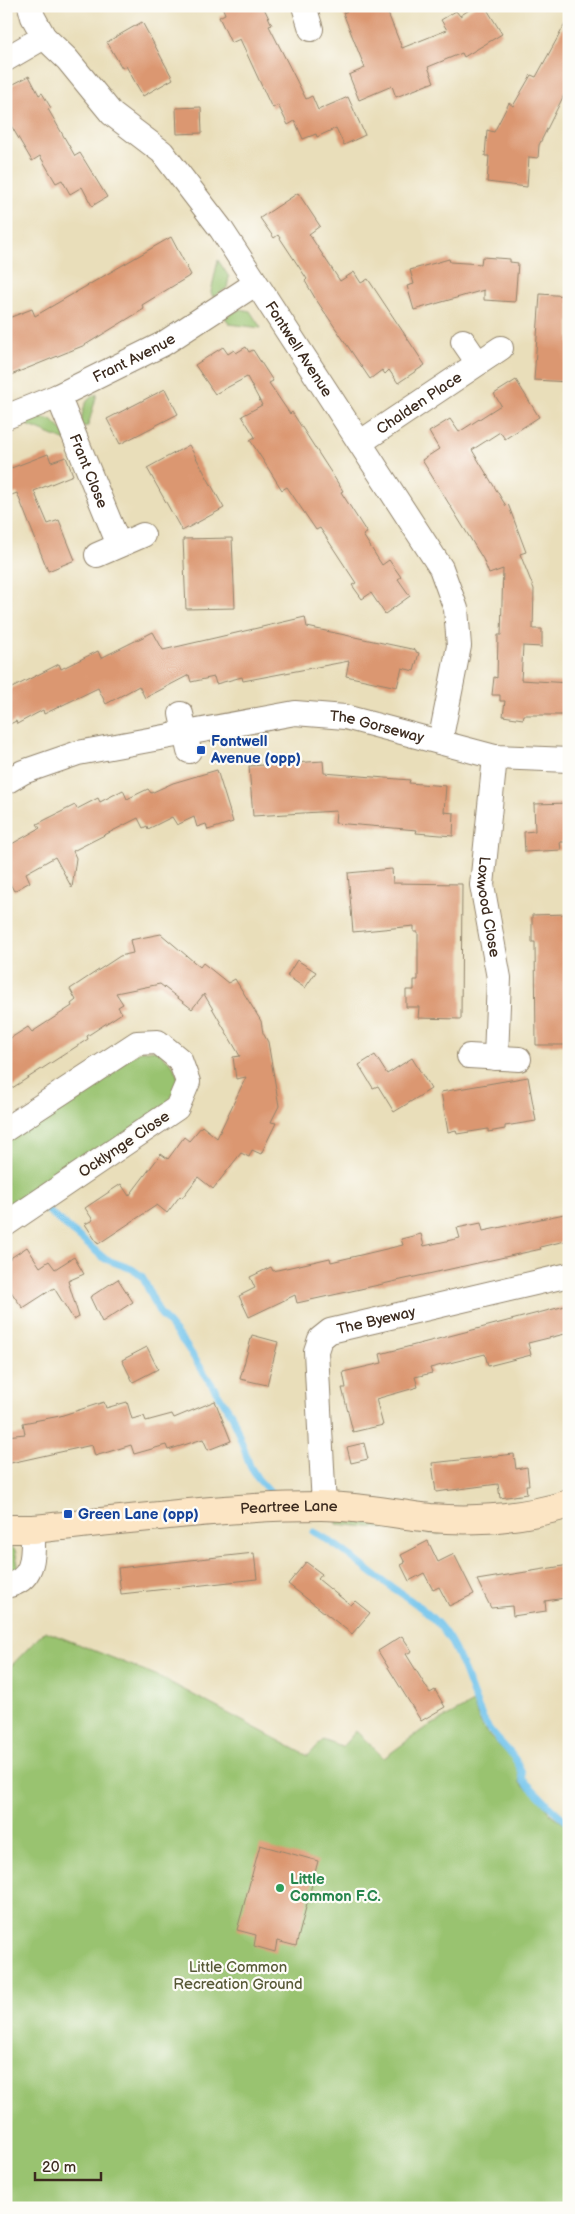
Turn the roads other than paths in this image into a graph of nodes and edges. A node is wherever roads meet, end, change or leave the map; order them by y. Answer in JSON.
{"nodes":[{"id":1,"x":30,"y":6,"type":"edge"},
{"id":2,"x":304,"y":6,"type":"edge"},
{"id":3,"x":311,"y":29,"type":"dead end"},
{"id":4,"x":44,"y":37,"type":"junction"},
{"id":5,"x":6,"y":59,"type":"edge"},
{"id":6,"x":255,"y":284,"type":"junction"},
{"id":7,"x":463,"y":341,"type":"dead end"},
{"id":8,"x":501,"y":348,"type":"dead end"},
{"id":9,"x":478,"y":363,"type":"junction"},
{"id":10,"x":58,"y":396,"type":"junction"},
{"id":11,"x":6,"y":417,"type":"edge"},
{"id":12,"x":361,"y":442,"type":"junction"},
{"id":13,"x":143,"y":535,"type":"dead end"},
{"id":14,"x":119,"y":545,"type":"junction"},
{"id":15,"x":97,"y":555,"type":"dead end"},
{"id":16,"x":440,"y":742,"type":"junction"},
{"id":17,"x":495,"y":757,"type":"junction"},
{"id":18,"x":569,"y":760,"type":"edge"},
{"id":19,"x":6,"y":782,"type":"edge"},
{"id":20,"x":469,"y":1056,"type":"dead end"},
{"id":21,"x":6,"y":1129,"type":"edge"},
{"id":22,"x":6,"y":1224,"type":"edge"},
{"id":23,"x":569,"y":1275,"type":"edge"},
{"id":24,"x":569,"y":1504,"type":"edge"},
{"id":25,"x":324,"y":1506,"type":"junction"},
{"id":26,"x":6,"y":1529,"type":"edge"},
{"id":27,"x":33,"y":1529,"type":"junction"},
{"id":28,"x":6,"y":1586,"type":"edge"}],
"edges":[{"from":1,"to":4,"type":"street","name":"Fontwell Avenue"},
{"from":2,"to":3,"type":"street"},
{"from":4,"to":5,"type":"street"},
{"from":4,"to":6,"type":"street","name":"Fontwell Avenue"},
{"from":6,"to":10,"type":"street","name":"Frant Avenue"},
{"from":6,"to":12,"type":"street","name":"Fontwell Avenue"},
{"from":7,"to":9,"type":"street","name":"Chalden Place"},
{"from":8,"to":9,"type":"street","name":"Chalden Place"},
{"from":9,"to":12,"type":"street","name":"Chalden Place"},
{"from":10,"to":11,"type":"street","name":"Frant Avenue"},
{"from":10,"to":14,"type":"street","name":"Frant Close"},
{"from":12,"to":16,"type":"street","name":"Fontwell Avenue"},
{"from":13,"to":14,"type":"street"},
{"from":14,"to":15,"type":"street"},
{"from":16,"to":17,"type":"street","name":"The Gorseway"},
{"from":16,"to":19,"type":"street","name":"The Gorseway"},
{"from":17,"to":18,"type":"street","name":"The Gorseway"},
{"from":17,"to":20,"type":"street","name":"Loxwood Close"},
{"from":21,"to":22,"type":"street","name":"Ocklynge Close"},
{"from":23,"to":25,"type":"street","name":"The Byeway"},
{"from":24,"to":25,"type":"street","name":"Peartree Lane"},
{"from":25,"to":27,"type":"street","name":"Peartree Lane"},
{"from":26,"to":27,"type":"street","name":"Peartree Lane"},
{"from":27,"to":28,"type":"street"}]}
